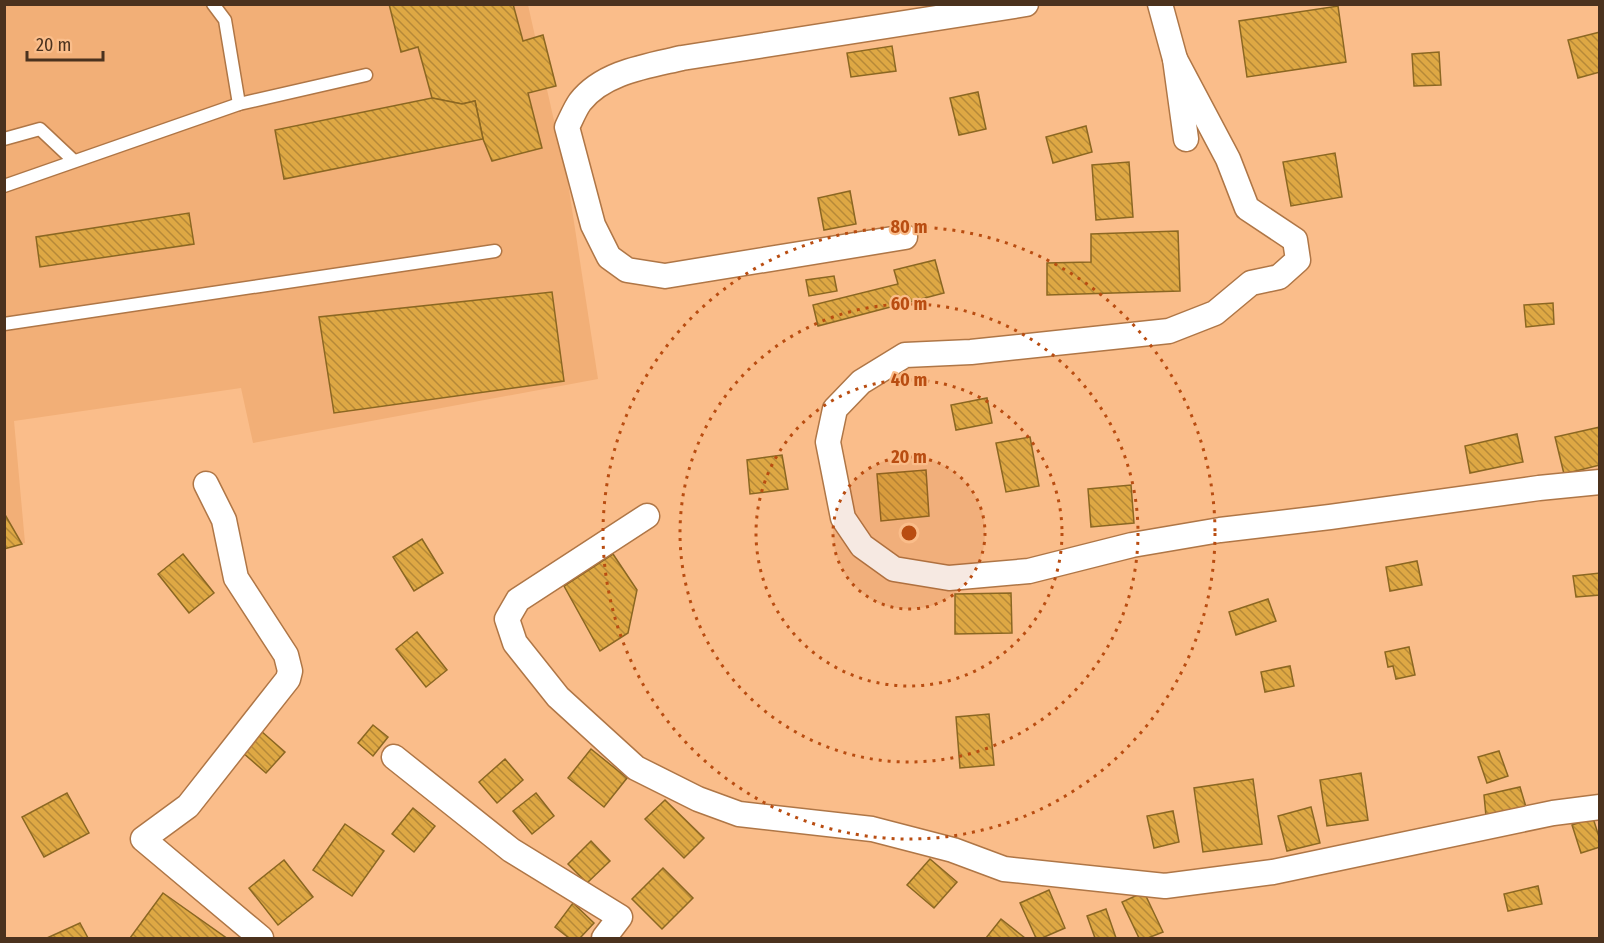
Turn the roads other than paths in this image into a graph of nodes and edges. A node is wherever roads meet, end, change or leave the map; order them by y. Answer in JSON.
{"nodes":[{"id":1,"x":213,"y":4,"type":"edge"},
{"id":2,"x":1026,"y":4,"type":"edge"},
{"id":3,"x":1160,"y":4,"type":"edge"},
{"id":4,"x":1175,"y":59,"type":"junction"},
{"id":5,"x":366,"y":75,"type":"dead end"},
{"id":6,"x":239,"y":104,"type":"junction"},
{"id":7,"x":4,"y":139,"type":"edge"},
{"id":8,"x":1186,"y":139,"type":"dead end"},
{"id":9,"x":74,"y":161,"type":"junction"},
{"id":10,"x":4,"y":186,"type":"edge"},
{"id":11,"x":905,"y":237,"type":"dead end"},
{"id":12,"x":495,"y":251,"type":"dead end"},
{"id":13,"x":4,"y":324,"type":"edge"},
{"id":14,"x":1599,"y":482,"type":"edge"},
{"id":15,"x":206,"y":484,"type":"dead end"},
{"id":16,"x":647,"y":516,"type":"dead end"},
{"id":17,"x":394,"y":757,"type":"dead end"},
{"id":18,"x":1599,"y":807,"type":"edge"},
{"id":19,"x":261,"y":939,"type":"edge"},
{"id":20,"x":604,"y":939,"type":"edge"}],
"edges":[{"from":1,"to":6,"type":"lane"},
{"from":2,"to":11,"type":"street"},
{"from":3,"to":4,"type":"street"},
{"from":4,"to":8,"type":"street"},
{"from":4,"to":14,"type":"street"},
{"from":5,"to":6,"type":"lane"},
{"from":6,"to":9,"type":"lane"},
{"from":7,"to":9,"type":"lane"},
{"from":9,"to":10,"type":"lane"},
{"from":12,"to":13,"type":"lane"},
{"from":15,"to":19,"type":"street"},
{"from":16,"to":18,"type":"street"},
{"from":17,"to":20,"type":"street"}]}
